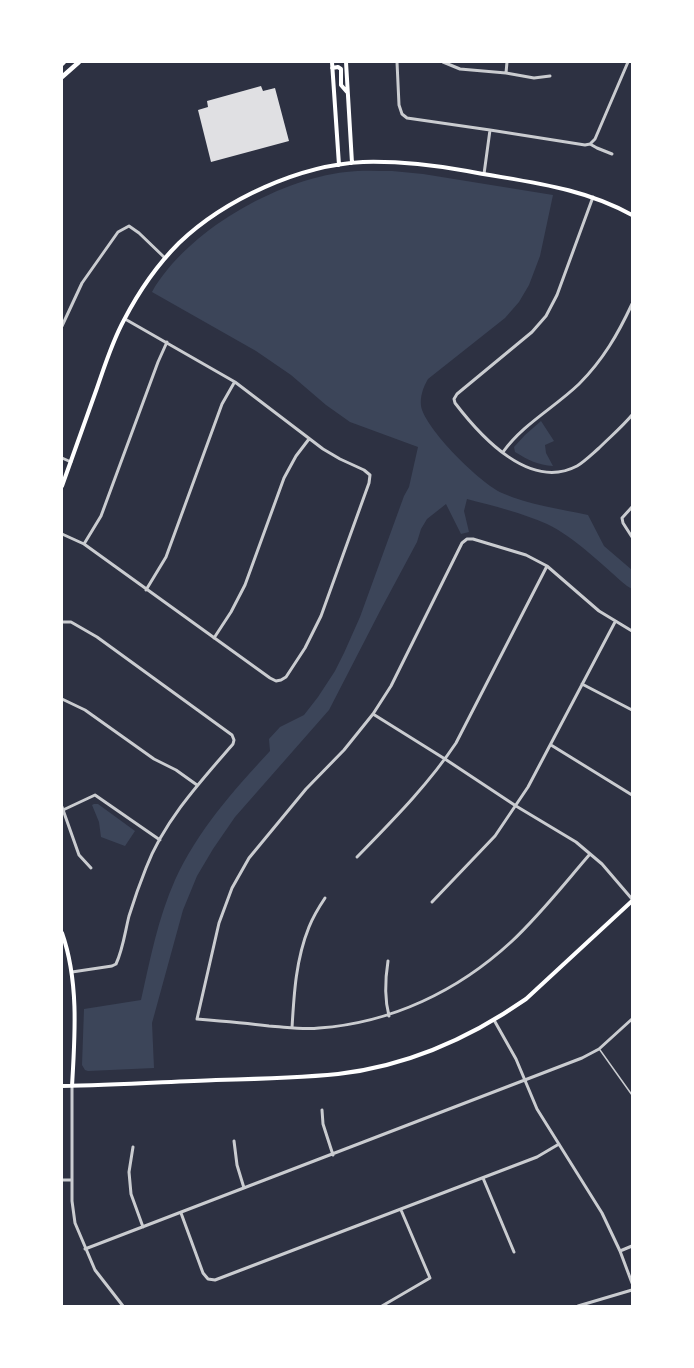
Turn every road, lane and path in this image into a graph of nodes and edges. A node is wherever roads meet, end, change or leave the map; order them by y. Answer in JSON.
{"nodes":[{"id":1,"x":79,"y":62,"type":"edge"},
{"id":2,"x":332,"y":62,"type":"edge"},
{"id":3,"x":346,"y":62,"type":"edge"},
{"id":4,"x":397,"y":62,"type":"edge"},
{"id":5,"x":443,"y":62,"type":"edge"},
{"id":6,"x":507,"y":62,"type":"edge"},
{"id":7,"x":628,"y":62,"type":"edge"},
{"id":8,"x":332,"y":68,"type":"junction"},
{"id":9,"x":506,"y":73,"type":"junction"},
{"id":10,"x":550,"y":76,"type":"dead end"},
{"id":11,"x":62,"y":77,"type":"edge"},
{"id":12,"x":347,"y":93,"type":"junction"},
{"id":13,"x":490,"y":130,"type":"junction"},
{"id":14,"x":590,"y":144,"type":"junction"},
{"id":15,"x":612,"y":154,"type":"dead end"},
{"id":16,"x":352,"y":163,"type":"junction"},
{"id":17,"x":339,"y":165,"type":"junction"},
{"id":18,"x":484,"y":174,"type":"junction"},
{"id":19,"x":593,"y":196,"type":"junction"},
{"id":20,"x":633,"y":215,"type":"edge"},
{"id":21,"x":165,"y":258,"type":"junction"},
{"id":22,"x":633,"y":304,"type":"edge"},
{"id":23,"x":63,"y":316,"type":"edge"},
{"id":24,"x":124,"y":319,"type":"junction"},
{"id":25,"x":62,"y":326,"type":"edge"},
{"id":26,"x":167,"y":342,"type":"junction"},
{"id":27,"x":235,"y":382,"type":"junction"},
{"id":28,"x":633,"y":415,"type":"edge"},
{"id":29,"x":309,"y":439,"type":"junction"},
{"id":30,"x":503,"y":452,"type":"junction"},
{"id":31,"x":62,"y":458,"type":"edge"},
{"id":32,"x":71,"y":462,"type":"junction"},
{"id":33,"x":62,"y":486,"type":"edge"},
{"id":34,"x":633,"y":507,"type":"edge"},
{"id":35,"x":62,"y":534,"type":"edge"},
{"id":36,"x":633,"y":537,"type":"edge"},
{"id":37,"x":84,"y":544,"type":"junction"},
{"id":38,"x":548,"y":566,"type":"junction"},
{"id":39,"x":146,"y":590,"type":"junction"},
{"id":40,"x":62,"y":622,"type":"edge"},
{"id":41,"x":615,"y":622,"type":"junction"},
{"id":42,"x":633,"y":631,"type":"edge"},
{"id":43,"x":214,"y":638,"type":"junction"},
{"id":44,"x":582,"y":684,"type":"junction"},
{"id":45,"x":62,"y":699,"type":"edge"},
{"id":46,"x":633,"y":710,"type":"edge"},
{"id":47,"x":373,"y":714,"type":"junction"},
{"id":48,"x":551,"y":745,"type":"junction"},
{"id":49,"x":446,"y":759,"type":"junction"},
{"id":50,"x":197,"y":785,"type":"junction"},
{"id":51,"x":633,"y":795,"type":"edge"},
{"id":52,"x":516,"y":806,"type":"junction"},
{"id":53,"x":62,"y":808,"type":"edge"},
{"id":54,"x":160,"y":840,"type":"junction"},
{"id":55,"x":590,"y":854,"type":"junction"},
{"id":56,"x":357,"y":857,"type":"dead end"},
{"id":57,"x":91,"y":868,"type":"dead end"},
{"id":58,"x":325,"y":898,"type":"dead end"},
{"id":59,"x":633,"y":900,"type":"edge"},
{"id":60,"x":432,"y":902,"type":"dead end"},
{"id":61,"x":62,"y":933,"type":"edge"},
{"id":62,"x":388,"y":961,"type":"dead end"},
{"id":63,"x":70,"y":972,"type":"junction"},
{"id":64,"x":389,"y":1016,"type":"junction"},
{"id":65,"x":633,"y":1019,"type":"edge"},
{"id":66,"x":494,"y":1020,"type":"junction"},
{"id":67,"x":292,"y":1028,"type":"junction"},
{"id":68,"x":599,"y":1049,"type":"junction"},
{"id":69,"x":525,"y":1081,"type":"junction"},
{"id":70,"x":62,"y":1086,"type":"edge"},
{"id":71,"x":72,"y":1086,"type":"junction"},
{"id":72,"x":633,"y":1095,"type":"edge"},
{"id":73,"x":322,"y":1110,"type":"dead end"},
{"id":74,"x":234,"y":1141,"type":"dead end"},
{"id":75,"x":559,"y":1144,"type":"junction"},
{"id":76,"x":133,"y":1147,"type":"dead end"},
{"id":77,"x":333,"y":1155,"type":"junction"},
{"id":78,"x":483,"y":1178,"type":"junction"},
{"id":79,"x":62,"y":1180,"type":"edge"},
{"id":80,"x":71,"y":1180,"type":"junction"},
{"id":81,"x":244,"y":1188,"type":"junction"},
{"id":82,"x":400,"y":1209,"type":"junction"},
{"id":83,"x":181,"y":1213,"type":"junction"},
{"id":84,"x":143,"y":1227,"type":"junction"},
{"id":85,"x":633,"y":1246,"type":"edge"},
{"id":86,"x":85,"y":1249,"type":"junction"},
{"id":87,"x":620,"y":1251,"type":"junction"},
{"id":88,"x":514,"y":1252,"type":"dead end"},
{"id":89,"x":633,"y":1283,"type":"edge"},
{"id":90,"x":633,"y":1290,"type":"edge"},
{"id":91,"x":123,"y":1306,"type":"edge"},
{"id":92,"x":382,"y":1306,"type":"edge"},
{"id":93,"x":578,"y":1306,"type":"edge"}],
"edges":[{"from":1,"to":11,"type":"main road"},
{"from":2,"to":8,"type":"main road"},
{"from":3,"to":12,"type":"main road"},
{"from":4,"to":13,"type":"street"},
{"from":5,"to":9,"type":"street"},
{"from":6,"to":9,"type":"street"},
{"from":7,"to":14,"type":"street"},
{"from":8,"to":12,"type":"main road"},
{"from":8,"to":17,"type":"main road"},
{"from":9,"to":10,"type":"street"},
{"from":12,"to":16,"type":"main road"},
{"from":13,"to":14,"type":"street"},
{"from":13,"to":18,"type":"street"},
{"from":14,"to":15,"type":"street"},
{"from":16,"to":17,"type":"main road"},
{"from":16,"to":18,"type":"main road"},
{"from":17,"to":21,"type":"main road"},
{"from":18,"to":19,"type":"main road"},
{"from":19,"to":20,"type":"main road"},
{"from":19,"to":30,"type":"street"},
{"from":21,"to":23,"type":"street"},
{"from":21,"to":24,"type":"main road"},
{"from":22,"to":30,"type":"street"},
{"from":23,"to":25,"type":"street"},
{"from":24,"to":26,"type":"street"},
{"from":24,"to":32,"type":"main road"},
{"from":26,"to":27,"type":"street"},
{"from":26,"to":37,"type":"street"},
{"from":27,"to":29,"type":"street"},
{"from":27,"to":39,"type":"street"},
{"from":28,"to":30,"type":"street"},
{"from":29,"to":43,"type":"street"},
{"from":29,"to":43,"type":"street"},
{"from":31,"to":32,"type":"street"},
{"from":32,"to":33,"type":"main road"},
{"from":34,"to":36,"type":"street"},
{"from":35,"to":37,"type":"street"},
{"from":37,"to":39,"type":"street"},
{"from":38,"to":41,"type":"street"},
{"from":38,"to":47,"type":"street"},
{"from":38,"to":49,"type":"street"},
{"from":39,"to":43,"type":"street"},
{"from":40,"to":50,"type":"street"},
{"from":41,"to":42,"type":"street"},
{"from":41,"to":44,"type":"street"},
{"from":44,"to":46,"type":"street"},
{"from":44,"to":48,"type":"street"},
{"from":45,"to":50,"type":"street"},
{"from":47,"to":49,"type":"street"},
{"from":47,"to":67,"type":"street"},
{"from":48,"to":51,"type":"street"},
{"from":48,"to":52,"type":"street"},
{"from":49,"to":52,"type":"street"},
{"from":49,"to":56,"type":"street"},
{"from":50,"to":54,"type":"street"},
{"from":52,"to":55,"type":"street"},
{"from":52,"to":60,"type":"street"},
{"from":53,"to":54,"type":"street"},
{"from":53,"to":57,"type":"street"},
{"from":54,"to":63,"type":"street"},
{"from":55,"to":59,"type":"street"},
{"from":55,"to":64,"type":"street"},
{"from":58,"to":67,"type":"street"},
{"from":59,"to":66,"type":"main road"},
{"from":61,"to":63,"type":"main road"},
{"from":62,"to":64,"type":"street"},
{"from":63,"to":71,"type":"main road"},
{"from":64,"to":67,"type":"street"},
{"from":65,"to":68,"type":"street"},
{"from":66,"to":69,"type":"street"},
{"from":66,"to":71,"type":"main road"},
{"from":68,"to":69,"type":"street"},
{"from":68,"to":72,"type":"lane"},
{"from":69,"to":75,"type":"street"},
{"from":69,"to":77,"type":"street"},
{"from":70,"to":71,"type":"main road"},
{"from":71,"to":80,"type":"street"},
{"from":73,"to":77,"type":"street"},
{"from":74,"to":81,"type":"street"},
{"from":75,"to":78,"type":"street"},
{"from":75,"to":87,"type":"street"},
{"from":76,"to":84,"type":"street"},
{"from":77,"to":81,"type":"street"},
{"from":78,"to":82,"type":"street"},
{"from":78,"to":88,"type":"street"},
{"from":79,"to":80,"type":"street"},
{"from":80,"to":86,"type":"street"},
{"from":81,"to":83,"type":"street"},
{"from":82,"to":83,"type":"street"},
{"from":82,"to":92,"type":"street"},
{"from":83,"to":84,"type":"street"},
{"from":84,"to":86,"type":"street"},
{"from":85,"to":87,"type":"street"},
{"from":86,"to":91,"type":"street"},
{"from":87,"to":89,"type":"street"},
{"from":90,"to":93,"type":"street"}]}
